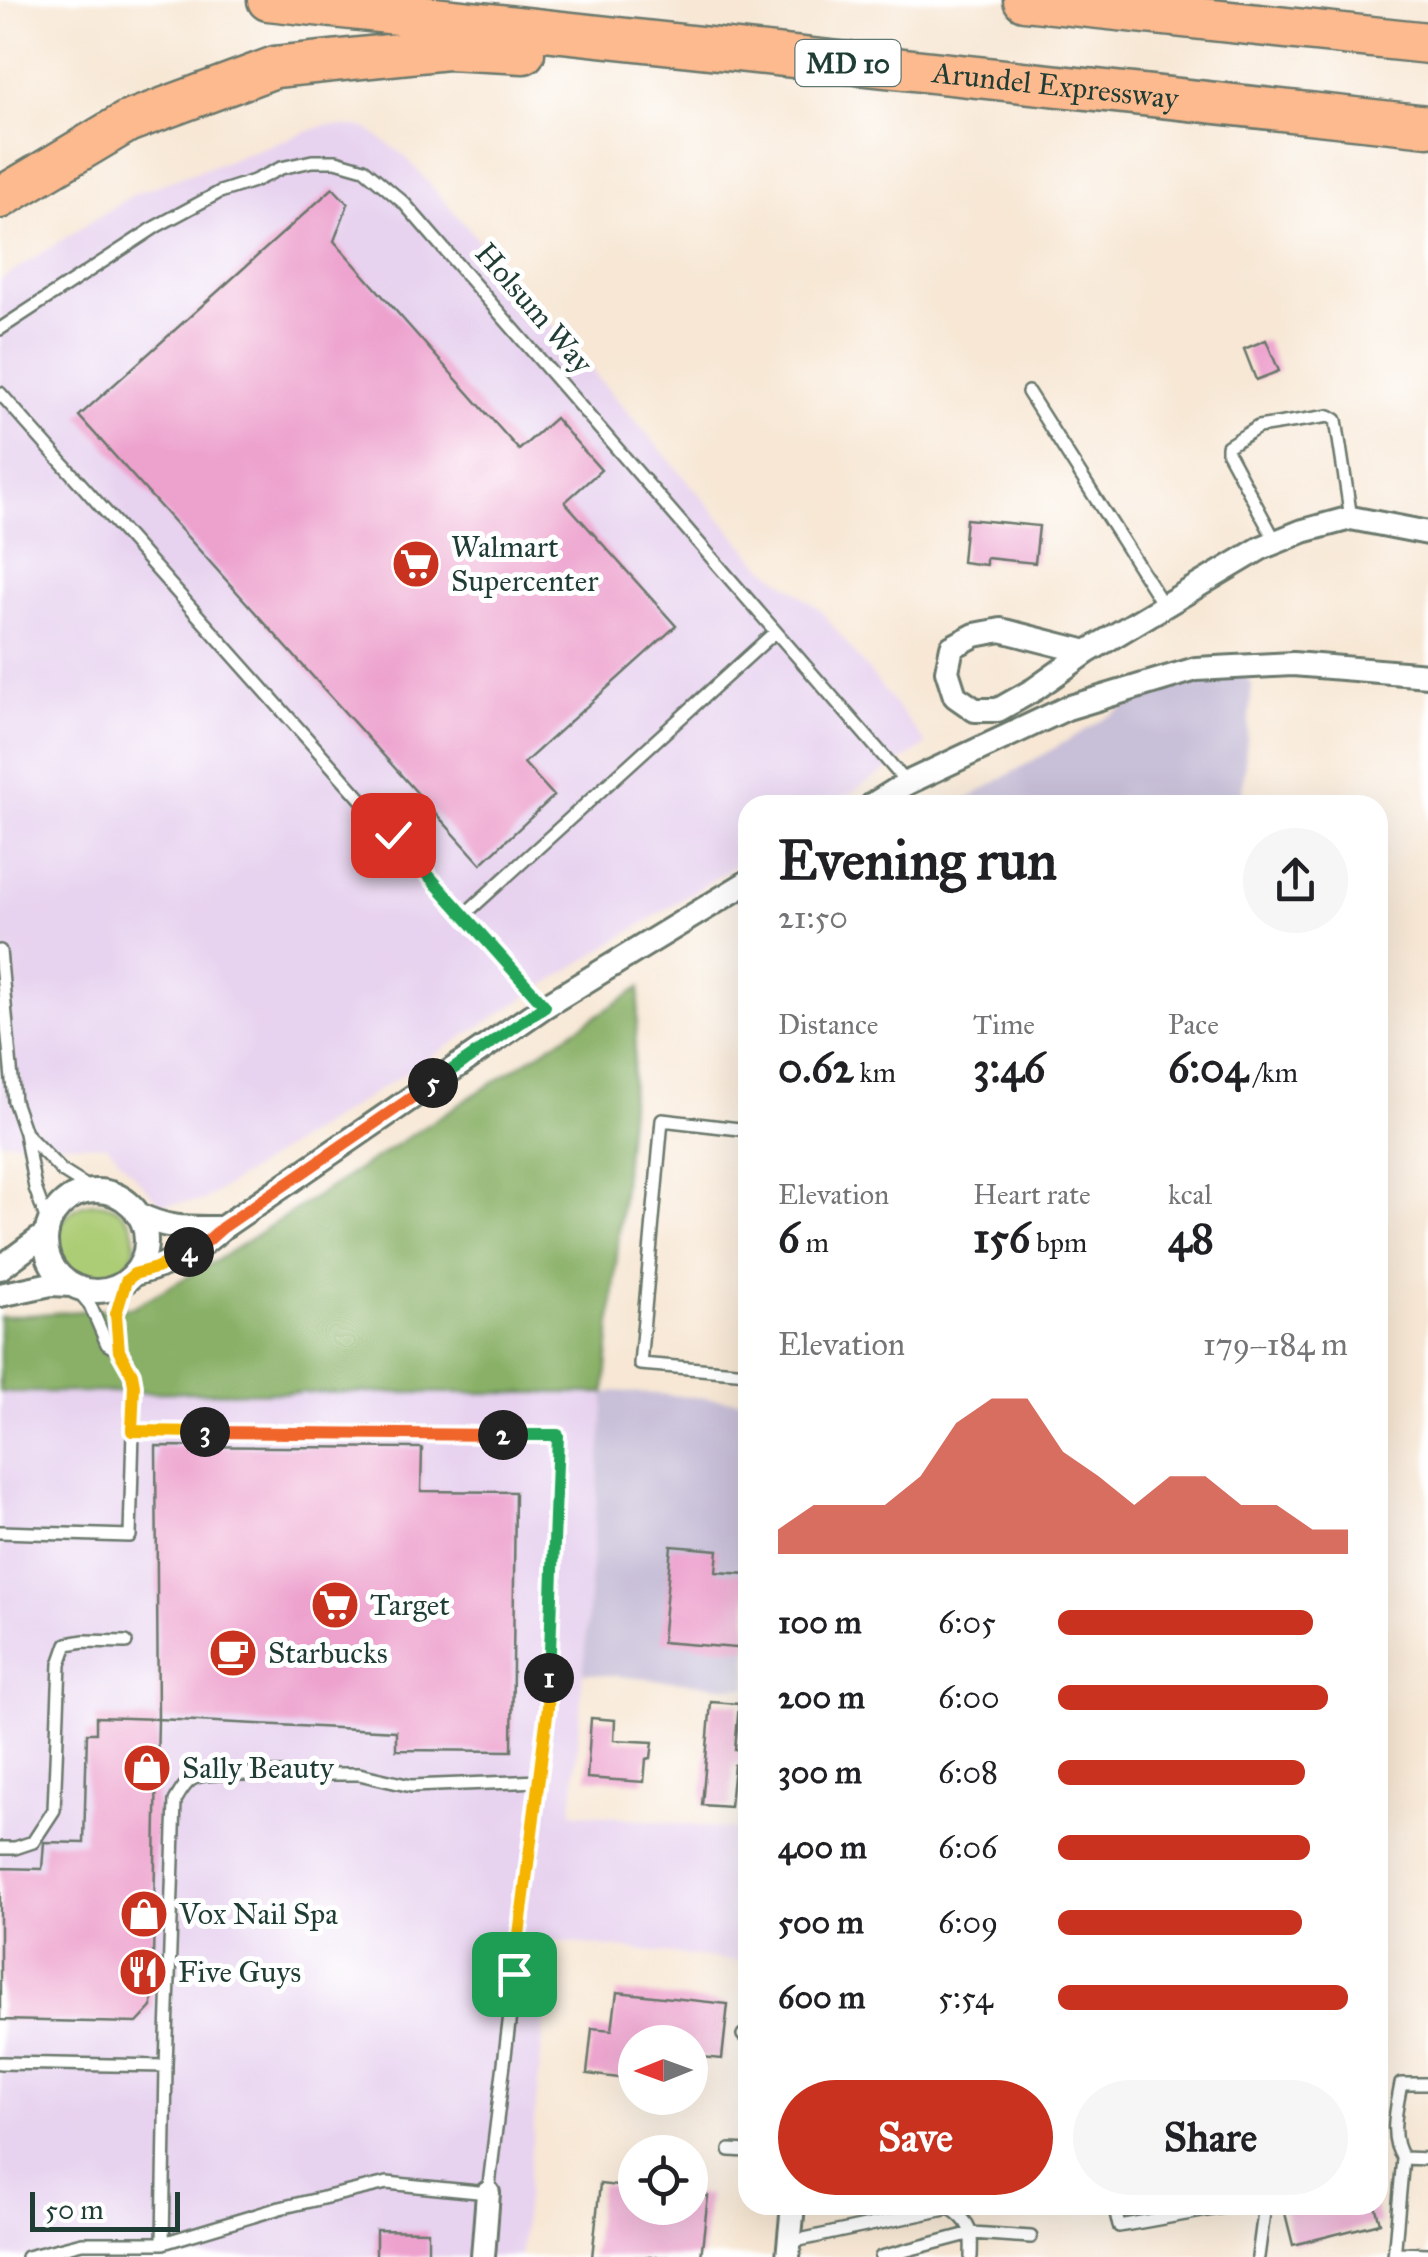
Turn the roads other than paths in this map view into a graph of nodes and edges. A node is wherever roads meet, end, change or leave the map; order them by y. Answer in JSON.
{"nodes":[{"id":1,"x":268,"y":0,"type":"edge"},
{"id":2,"x":1024,"y":0,"type":"edge"},
{"id":3,"x":1428,"y":43,"type":"edge"},
{"id":4,"x":1059,"y":86,"type":"junction"},
{"id":5,"x":1428,"y":126,"type":"edge"},
{"id":6,"x":0,"y":198,"type":"edge"},
{"id":7,"x":0,"y":329,"type":"edge"},
{"id":8,"x":1028,"y":392,"type":"dead end"},
{"id":9,"x":0,"y":394,"type":"edge"},
{"id":10,"x":1351,"y":518,"type":"junction"},
{"id":11,"x":1428,"y":533,"type":"edge"},
{"id":12,"x":1276,"y":542,"type":"junction"},
{"id":13,"x":1164,"y":606,"type":"junction"},
{"id":14,"x":774,"y":632,"type":"junction"},
{"id":15,"x":1086,"y":652,"type":"junction"},
{"id":16,"x":1428,"y":676,"type":"edge"},
{"id":17,"x":912,"y":794,"type":"edge"},
{"id":18,"x":738,"y":888,"type":"edge"},
{"id":19,"x":464,"y":916,"type":"junction"},
{"id":20,"x":0,"y":951,"type":"edge"},
{"id":21,"x":545,"y":1006,"type":"junction"},
{"id":22,"x":738,"y":1129,"type":"edge"},
{"id":23,"x":25,"y":1133,"type":"junction"},
{"id":24,"x":94,"y":1191,"type":"junction"},
{"id":25,"x":137,"y":1214,"type":"junction"},
{"id":26,"x":222,"y":1228,"type":"junction"},
{"id":27,"x":48,"y":1230,"type":"junction"},
{"id":28,"x":0,"y":1268,"type":"edge"},
{"id":29,"x":130,"y":1277,"type":"junction"},
{"id":30,"x":74,"y":1286,"type":"junction"},
{"id":31,"x":0,"y":1296,"type":"edge"},
{"id":32,"x":119,"y":1351,"type":"junction"},
{"id":33,"x":738,"y":1373,"type":"edge"},
{"id":34,"x":132,"y":1431,"type":"junction"},
{"id":35,"x":0,"y":1532,"type":"edge"},
{"id":36,"x":126,"y":1642,"type":"dead end"},
{"id":37,"x":540,"y":1780,"type":"junction"},
{"id":38,"x":0,"y":1848,"type":"edge"},
{"id":39,"x":0,"y":2064,"type":"edge"},
{"id":40,"x":166,"y":2066,"type":"junction"},
{"id":41,"x":1428,"y":2084,"type":"edge"},
{"id":42,"x":730,"y":2150,"type":"dead end"},
{"id":43,"x":738,"y":2151,"type":"edge"},
{"id":44,"x":1403,"y":2158,"type":"junction"},
{"id":45,"x":1428,"y":2159,"type":"edge"},
{"id":46,"x":488,"y":2193,"type":"junction"},
{"id":47,"x":793,"y":2215,"type":"edge"},
{"id":48,"x":923,"y":2215,"type":"edge"},
{"id":49,"x":960,"y":2215,"type":"edge"},
{"id":50,"x":1116,"y":2215,"type":"edge"},
{"id":51,"x":1180,"y":2215,"type":"edge"},
{"id":52,"x":1264,"y":2215,"type":"edge"},
{"id":53,"x":972,"y":2233,"type":"junction"},
{"id":54,"x":1031,"y":2237,"type":"dead end"},
{"id":55,"x":163,"y":2243,"type":"junction"},
{"id":56,"x":789,"y":2250,"type":"edge"},
{"id":57,"x":1428,"y":2254,"type":"edge"},
{"id":58,"x":1395,"y":2255,"type":"edge"},
{"id":59,"x":28,"y":2257,"type":"edge"},
{"id":60,"x":483,"y":2257,"type":"edge"},
{"id":61,"x":881,"y":2257,"type":"edge"},
{"id":62,"x":971,"y":2257,"type":"edge"},
{"id":63,"x":1258,"y":2257,"type":"edge"}],
"edges":[{"from":1,"to":4,"type":"highway","name":"Arundel Expressway","number":"MD 10"},
{"from":2,"to":3,"type":"highway"},
{"from":4,"to":5,"type":"highway","name":"Arundel Expressway","number":"MD 10"},
{"from":4,"to":6,"type":"highway"},
{"from":7,"to":14,"type":"lane","name":"Holsum Way"},
{"from":8,"to":13,"type":"lane"},
{"from":9,"to":19,"type":"lane"},
{"from":10,"to":11,"type":"street"},
{"from":10,"to":12,"type":"street"},
{"from":10,"to":12,"type":"lane"},
{"from":12,"to":13,"type":"street"},
{"from":13,"to":15,"type":"street"},
{"from":14,"to":17,"type":"lane","name":"Holsum Way"},
{"from":14,"to":19,"type":"lane"},
{"from":15,"to":15,"type":"street"},
{"from":16,"to":17,"type":"street"},
{"from":18,"to":21,"type":"street"},
{"from":19,"to":21,"type":"lane"},
{"from":20,"to":23,"type":"lane"},
{"from":21,"to":26,"type":"street"},
{"from":22,"to":33,"type":"lane"},
{"from":23,"to":24,"type":"lane"},
{"from":23,"to":27,"type":"lane"},
{"from":24,"to":25,"type":"street"},
{"from":24,"to":27,"type":"street"},
{"from":25,"to":26,"type":"street"},
{"from":25,"to":29,"type":"street"},
{"from":26,"to":29,"type":"street"},
{"from":27,"to":28,"type":"street"},
{"from":27,"to":30,"type":"street"},
{"from":29,"to":30,"type":"street"},
{"from":29,"to":32,"type":"lane"},
{"from":30,"to":31,"type":"street"},
{"from":30,"to":32,"type":"lane"},
{"from":32,"to":34,"type":"lane"},
{"from":34,"to":35,"type":"lane"},
{"from":34,"to":37,"type":"lane"},
{"from":36,"to":38,"type":"lane"},
{"from":37,"to":40,"type":"lane"},
{"from":37,"to":46,"type":"lane"},
{"from":39,"to":40,"type":"lane"},
{"from":40,"to":55,"type":"lane"},
{"from":41,"to":44,"type":"lane"},
{"from":42,"to":43,"type":"lane"},
{"from":44,"to":45,"type":"lane"},
{"from":44,"to":58,"type":"lane"},
{"from":46,"to":55,"type":"lane"},
{"from":46,"to":60,"type":"street"},
{"from":47,"to":56,"type":"street"},
{"from":48,"to":56,"type":"lane"},
{"from":49,"to":53,"type":"lane"},
{"from":50,"to":51,"type":"lane"},
{"from":52,"to":63,"type":"lane"},
{"from":53,"to":54,"type":"lane"},
{"from":53,"to":61,"type":"lane"},
{"from":53,"to":62,"type":"lane"},
{"from":55,"to":59,"type":"lane"},
{"from":57,"to":58,"type":"lane"}]}
